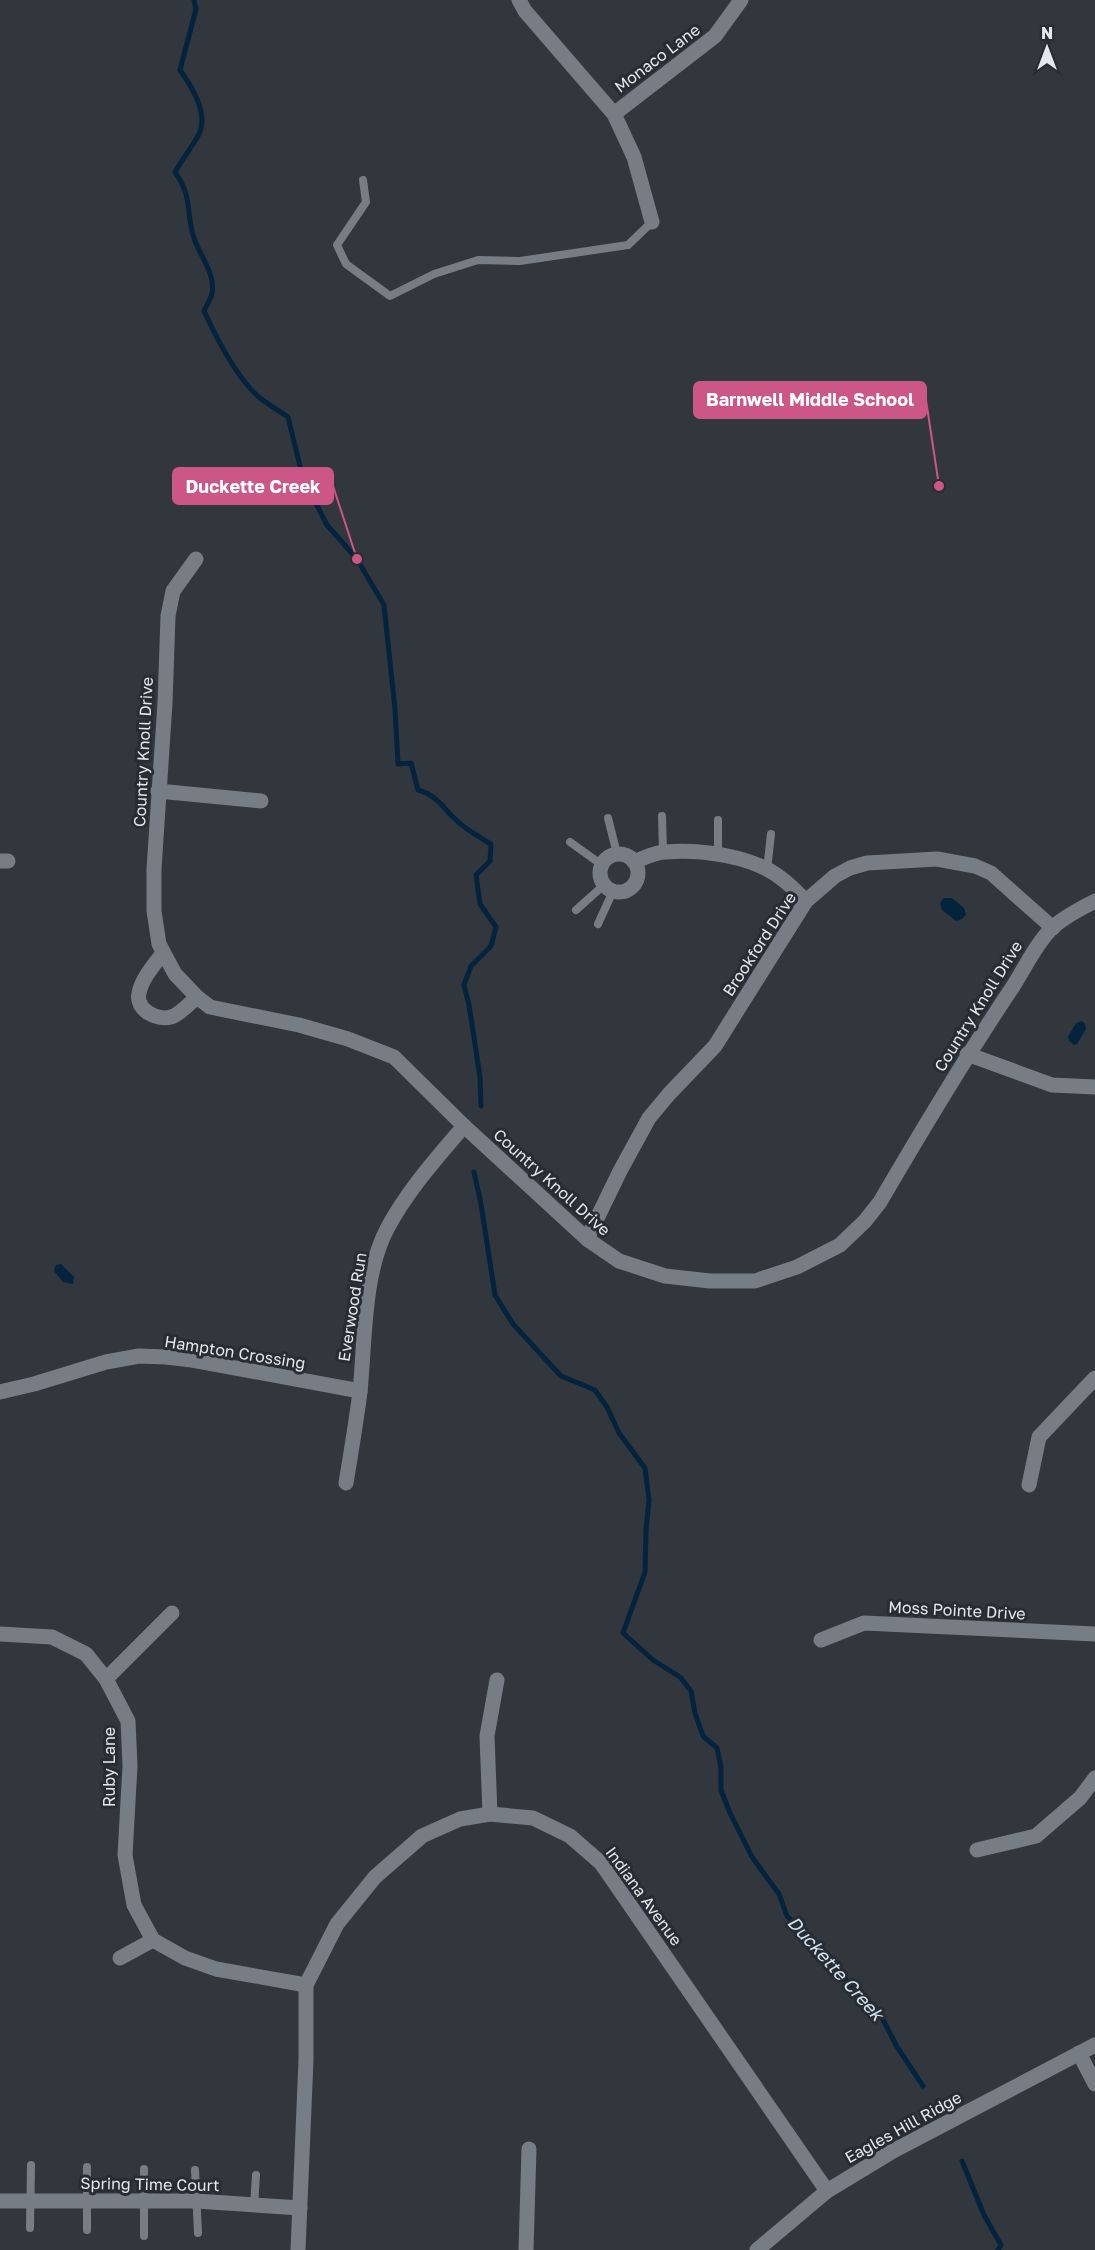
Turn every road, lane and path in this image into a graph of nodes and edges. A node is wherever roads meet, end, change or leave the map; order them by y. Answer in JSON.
{"nodes":[{"id":1,"x":519,"y":0,"type":"edge"},
{"id":2,"x":741,"y":0,"type":"edge"},
{"id":3,"x":614,"y":114,"type":"junction"},
{"id":4,"x":363,"y":180,"type":"dead end"},
{"id":5,"x":652,"y":222,"type":"joint"},
{"id":6,"x":196,"y":558,"type":"dead end"},
{"id":7,"x":158,"y":791,"type":"junction"},
{"id":8,"x":261,"y":801,"type":"dead end"},
{"id":9,"x":662,"y":816,"type":"dead end"},
{"id":10,"x":608,"y":818,"type":"dead end"},
{"id":11,"x":718,"y":820,"type":"dead end"},
{"id":12,"x":771,"y":834,"type":"dead end"},
{"id":13,"x":570,"y":842,"type":"dead end"},
{"id":14,"x":663,"y":852,"type":"junction"},
{"id":15,"x":618,"y":854,"type":"junction"},
{"id":16,"x":718,"y":855,"type":"junction"},
{"id":17,"x":634,"y":862,"type":"junction"},
{"id":18,"x":602,"y":865,"type":"junction"},
{"id":19,"x":767,"y":870,"type":"junction"},
{"id":20,"x":609,"y":888,"type":"junction"},
{"id":21,"x":806,"y":902,"type":"junction"},
{"id":22,"x":1095,"y":902,"type":"edge"},
{"id":23,"x":576,"y":910,"type":"dead end"},
{"id":24,"x":598,"y":924,"type":"dead end"},
{"id":25,"x":1053,"y":928,"type":"junction"},
{"id":26,"x":164,"y":953,"type":"junction"},
{"id":27,"x":197,"y":997,"type":"junction"},
{"id":28,"x":967,"y":1054,"type":"junction"},
{"id":29,"x":1095,"y":1087,"type":"edge"},
{"id":30,"x":464,"y":1126,"type":"junction"},
{"id":31,"x":586,"y":1239,"type":"junction"},
{"id":32,"x":1095,"y":1378,"type":"edge"},
{"id":33,"x":360,"y":1391,"type":"junction"},
{"id":34,"x":0,"y":1392,"type":"edge"},
{"id":35,"x":346,"y":1483,"type":"dead end"},
{"id":36,"x":1029,"y":1485,"type":"dead end"},
{"id":37,"x":172,"y":1613,"type":"dead end"},
{"id":38,"x":0,"y":1634,"type":"edge"},
{"id":39,"x":1095,"y":1634,"type":"edge"},
{"id":40,"x":821,"y":1640,"type":"dead end"},
{"id":41,"x":106,"y":1679,"type":"junction"},
{"id":42,"x":497,"y":1680,"type":"dead end"},
{"id":43,"x":1095,"y":1778,"type":"edge"},
{"id":44,"x":490,"y":1814,"type":"junction"},
{"id":45,"x":977,"y":1850,"type":"dead end"},
{"id":46,"x":153,"y":1940,"type":"junction"},
{"id":47,"x":120,"y":1959,"type":"dead end"},
{"id":48,"x":306,"y":1985,"type":"junction"},
{"id":49,"x":1095,"y":2045,"type":"edge"},
{"id":50,"x":1079,"y":2053,"type":"junction"},
{"id":51,"x":1095,"y":2084,"type":"edge"},
{"id":52,"x":529,"y":2150,"type":"dead end"},
{"id":53,"x":31,"y":2166,"type":"dead end"},
{"id":54,"x":87,"y":2167,"type":"dead end"},
{"id":55,"x":144,"y":2169,"type":"dead end"},
{"id":56,"x":195,"y":2170,"type":"dead end"},
{"id":57,"x":256,"y":2175,"type":"dead end"},
{"id":58,"x":827,"y":2191,"type":"junction"},
{"id":59,"x":0,"y":2201,"type":"edge"},
{"id":60,"x":30,"y":2201,"type":"junction"},
{"id":61,"x":88,"y":2201,"type":"junction"},
{"id":62,"x":145,"y":2201,"type":"junction"},
{"id":63,"x":196,"y":2201,"type":"junction"},
{"id":64,"x":254,"y":2206,"type":"junction"},
{"id":65,"x":300,"y":2208,"type":"junction"},
{"id":66,"x":30,"y":2228,"type":"dead end"},
{"id":67,"x":87,"y":2230,"type":"dead end"},
{"id":68,"x":198,"y":2233,"type":"dead end"},
{"id":69,"x":144,"y":2236,"type":"dead end"},
{"id":70,"x":298,"y":2250,"type":"edge"},
{"id":71,"x":526,"y":2250,"type":"edge"},
{"id":72,"x":757,"y":2250,"type":"edge"}],
"edges":[{"from":1,"to":3,"type":"street"},
{"from":2,"to":3,"type":"street","name":"Monaco Lane"},
{"from":3,"to":5,"type":"street"},
{"from":4,"to":5,"type":"lane"},
{"from":6,"to":7,"type":"street","name":"Country Knoll Drive"},
{"from":7,"to":8,"type":"street"},
{"from":7,"to":26,"type":"street","name":"Country Knoll Drive"},
{"from":9,"to":14,"type":"lane"},
{"from":10,"to":15,"type":"lane"},
{"from":11,"to":16,"type":"lane"},
{"from":12,"to":19,"type":"lane"},
{"from":13,"to":18,"type":"lane"},
{"from":14,"to":16,"type":"street"},
{"from":14,"to":17,"type":"street"},
{"from":15,"to":17,"type":"street"},
{"from":15,"to":18,"type":"street"},
{"from":16,"to":19,"type":"street"},
{"from":17,"to":20,"type":"street"},
{"from":18,"to":20,"type":"street"},
{"from":19,"to":21,"type":"street"},
{"from":20,"to":23,"type":"lane"},
{"from":20,"to":24,"type":"lane"},
{"from":21,"to":25,"type":"street","name":"Brookford Drive"},
{"from":21,"to":31,"type":"street","name":"Brookford Drive"},
{"from":22,"to":25,"type":"street","name":"Country Knoll Drive"},
{"from":25,"to":28,"type":"street","name":"Country Knoll Drive"},
{"from":26,"to":27,"type":"street","name":"Country Knoll Drive"},
{"from":26,"to":27,"type":"street"},
{"from":27,"to":30,"type":"street","name":"Country Knoll Drive"},
{"from":28,"to":29,"type":"street"},
{"from":28,"to":31,"type":"street","name":"Country Knoll Drive"},
{"from":30,"to":31,"type":"street","name":"Country Knoll Drive"},
{"from":30,"to":33,"type":"street","name":"Everwood Run"},
{"from":32,"to":36,"type":"street"},
{"from":33,"to":34,"type":"street","name":"Hampton Crossing"},
{"from":33,"to":35,"type":"street","name":"Everwood Run"},
{"from":37,"to":41,"type":"street"},
{"from":38,"to":41,"type":"street","name":"Ruby Lane"},
{"from":39,"to":40,"type":"street","name":"Moss Pointe Drive"},
{"from":41,"to":46,"type":"street","name":"Ruby Lane"},
{"from":42,"to":44,"type":"street"},
{"from":43,"to":45,"type":"street"},
{"from":44,"to":48,"type":"street","name":"Indiana Avenue"},
{"from":44,"to":58,"type":"street","name":"Indiana Avenue"},
{"from":46,"to":47,"type":"street"},
{"from":46,"to":48,"type":"street"},
{"from":48,"to":65,"type":"street","name":"Indiana Avenue"},
{"from":49,"to":50,"type":"street"},
{"from":50,"to":51,"type":"street"},
{"from":50,"to":58,"type":"street","name":"Eagles Hill Ridge"},
{"from":52,"to":71,"type":"street"},
{"from":53,"to":60,"type":"lane"},
{"from":54,"to":61,"type":"lane"},
{"from":55,"to":62,"type":"lane"},
{"from":56,"to":63,"type":"lane"},
{"from":57,"to":64,"type":"lane"},
{"from":58,"to":72,"type":"street","name":"Eagles Hill Ridge"},
{"from":59,"to":60,"type":"street","name":"Spring Time Court"},
{"from":60,"to":61,"type":"street","name":"Spring Time Court"},
{"from":60,"to":66,"type":"lane"},
{"from":61,"to":62,"type":"street","name":"Spring Time Court"},
{"from":61,"to":67,"type":"lane"},
{"from":62,"to":63,"type":"street","name":"Spring Time Court"},
{"from":62,"to":69,"type":"lane"},
{"from":63,"to":64,"type":"street","name":"Spring Time Court"},
{"from":63,"to":68,"type":"lane"},
{"from":64,"to":65,"type":"street","name":"Spring Time Court"},
{"from":65,"to":70,"type":"street","name":"Indiana Avenue"}]}
